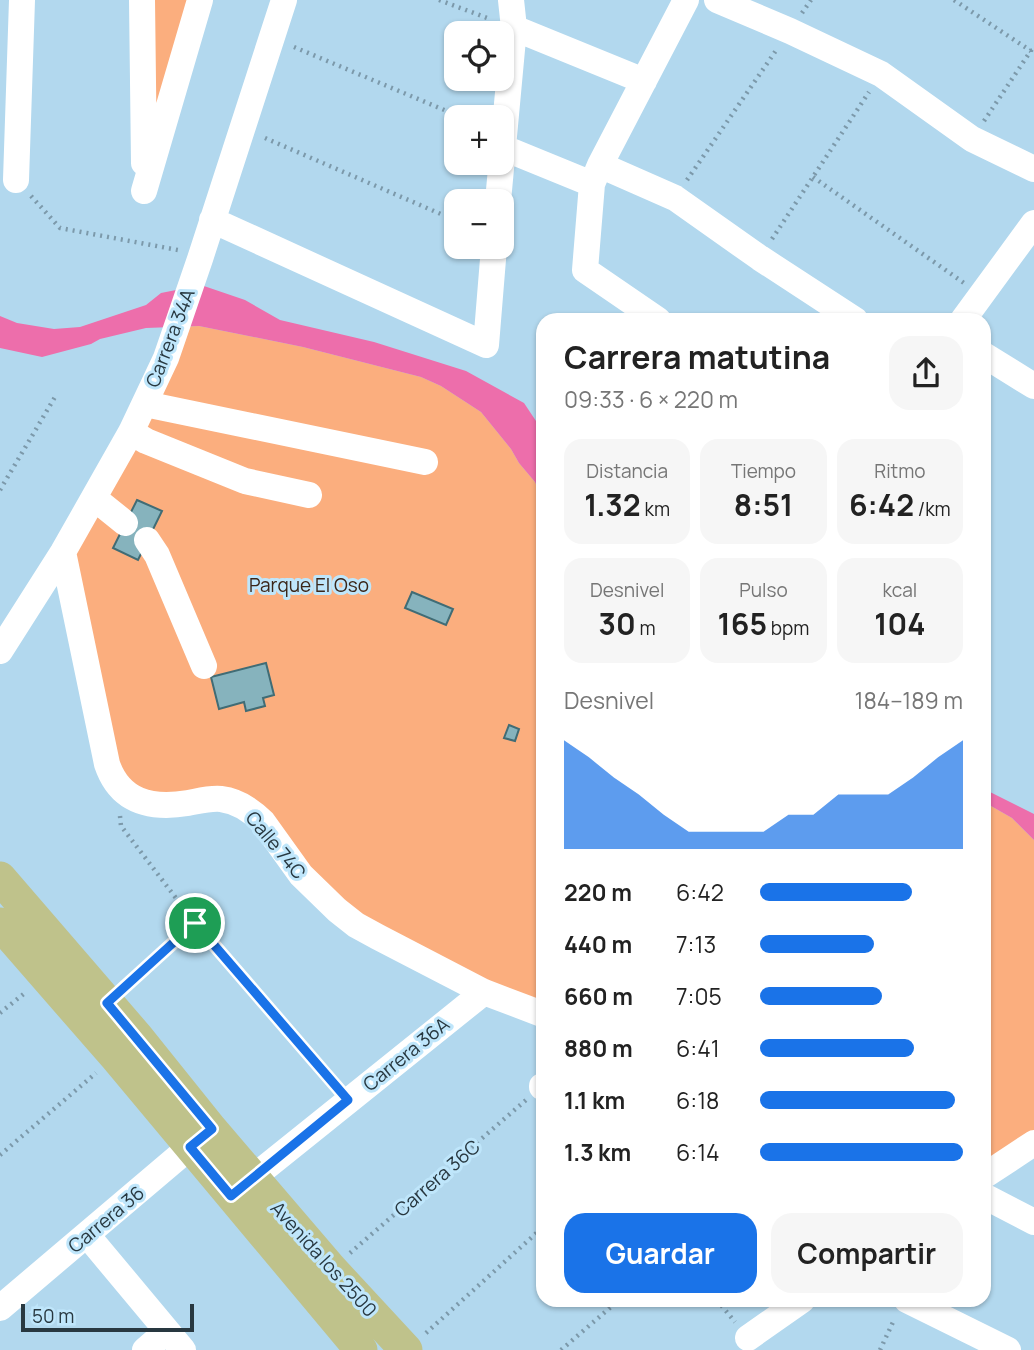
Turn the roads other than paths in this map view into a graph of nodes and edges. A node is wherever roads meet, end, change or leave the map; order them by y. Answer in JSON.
{"nodes":[{"id":1,"x":22,"y":0,"type":"edge"},
{"id":2,"x":142,"y":0,"type":"edge"},
{"id":3,"x":200,"y":0,"type":"edge"},
{"id":4,"x":284,"y":0,"type":"edge"},
{"id":5,"x":511,"y":0,"type":"edge"},
{"id":6,"x":685,"y":0,"type":"edge"},
{"id":7,"x":717,"y":0,"type":"edge"},
{"id":8,"x":513,"y":21,"type":"edge"},
{"id":9,"x":514,"y":28,"type":"edge"},
{"id":10,"x":644,"y":81,"type":"junction"},
{"id":11,"x":9,"y":136,"type":"edge"},
{"id":12,"x":514,"y":145,"type":"edge"},
{"id":13,"x":1034,"y":169,"type":"edge"},
{"id":14,"x":596,"y":175,"type":"junction"},
{"id":15,"x":16,"y":180,"type":"road end"},
{"id":16,"x":212,"y":220,"type":"junction"},
{"id":17,"x":1034,"y":223,"type":"edge"},
{"id":18,"x":493,"y":259,"type":"edge"},
{"id":19,"x":648,"y":313,"type":"edge"},
{"id":20,"x":844,"y":313,"type":"edge"},
{"id":21,"x":968,"y":313,"type":"edge"},
{"id":22,"x":991,"y":359,"type":"edge"},
{"id":23,"x":1034,"y":386,"type":"edge"},
{"id":24,"x":145,"y":404,"type":"junction"},
{"id":25,"x":131,"y":432,"type":"junction"},
{"id":26,"x":425,"y":462,"type":"dead end"},
{"id":27,"x":309,"y":495,"type":"dead end"},
{"id":28,"x":93,"y":498,"type":"junction"},
{"id":29,"x":125,"y":523,"type":"dead end"},
{"id":30,"x":147,"y":540,"type":"dead end"},
{"id":31,"x":62,"y":552,"type":"junction"},
{"id":32,"x":37,"y":592,"type":"junction"},
{"id":33,"x":74,"y":607,"type":"junction"},
{"id":34,"x":0,"y":651,"type":"edge"},
{"id":35,"x":204,"y":666,"type":"dead end"},
{"id":36,"x":0,"y":878,"type":"edge"},
{"id":37,"x":0,"y":924,"type":"edge"},
{"id":38,"x":484,"y":992,"type":"junction"},
{"id":39,"x":536,"y":1012,"type":"edge"},
{"id":40,"x":201,"y":1138,"type":"junction"},
{"id":41,"x":1034,"y":1143,"type":"edge"},
{"id":42,"x":991,"y":1171,"type":"edge"},
{"id":43,"x":242,"y":1186,"type":"junction"},
{"id":44,"x":991,"y":1200,"type":"edge"},
{"id":45,"x":1034,"y":1222,"type":"edge"},
{"id":46,"x":87,"y":1235,"type":"junction"},
{"id":47,"x":3,"y":1301,"type":"edge"},
{"id":48,"x":792,"y":1307,"type":"edge"},
{"id":49,"x":904,"y":1307,"type":"edge"},
{"id":50,"x":748,"y":1338,"type":"dead end"},
{"id":51,"x":175,"y":1340,"type":"edge"},
{"id":52,"x":411,"y":1346,"type":"edge"},
{"id":53,"x":145,"y":1350,"type":"edge"},
{"id":54,"x":361,"y":1350,"type":"edge"},
{"id":55,"x":1008,"y":1350,"type":"edge"}],
"edges":[{"from":1,"to":11,"type":"street"},
{"from":2,"to":3,"type":"street"},
{"from":4,"to":16,"type":"street","name":"Carrera 34A"},
{"from":5,"to":8,"type":"street"},
{"from":6,"to":10,"type":"street"},
{"from":7,"to":13,"type":"street"},
{"from":9,"to":10,"type":"street"},
{"from":10,"to":14,"type":"street"},
{"from":11,"to":15,"type":"street"},
{"from":12,"to":14,"type":"street"},
{"from":14,"to":19,"type":"street"},
{"from":14,"to":20,"type":"street"},
{"from":16,"to":18,"type":"street"},
{"from":16,"to":24,"type":"street","name":"Carrera 34A"},
{"from":17,"to":21,"type":"street"},
{"from":22,"to":23,"type":"street"},
{"from":24,"to":25,"type":"street","name":"Carrera 34A"},
{"from":24,"to":26,"type":"street"},
{"from":25,"to":27,"type":"street"},
{"from":25,"to":28,"type":"street","name":"Carrera 34A"},
{"from":28,"to":29,"type":"street"},
{"from":28,"to":31,"type":"street","name":"Carrera 34A"},
{"from":30,"to":35,"type":"street"},
{"from":31,"to":32,"type":"street","name":"Carrera 34A"},
{"from":31,"to":33,"type":"street"},
{"from":32,"to":33,"type":"street"},
{"from":32,"to":34,"type":"street","name":"Carrera 34A"},
{"from":33,"to":38,"type":"street","name":"Calle 74C"},
{"from":36,"to":40,"type":"main road","name":"Avenida los 2500"},
{"from":37,"to":40,"type":"main road","name":"Avenida los 2500"},
{"from":38,"to":39,"type":"street","name":"Calle 74C"},
{"from":38,"to":43,"type":"street","name":"Carrera 36A"},
{"from":40,"to":43,"type":"main road","name":"Avenida los 2500"},
{"from":40,"to":46,"type":"street","name":"Carrera 36"},
{"from":41,"to":42,"type":"street"},
{"from":43,"to":52,"type":"main road","name":"Avenida los 2500"},
{"from":43,"to":54,"type":"main road","name":"Avenida los 2500"},
{"from":44,"to":45,"type":"street"},
{"from":46,"to":47,"type":"street","name":"Carrera 36"},
{"from":46,"to":51,"type":"street"},
{"from":48,"to":50,"type":"street"},
{"from":49,"to":55,"type":"street"},
{"from":51,"to":53,"type":"street"}]}
